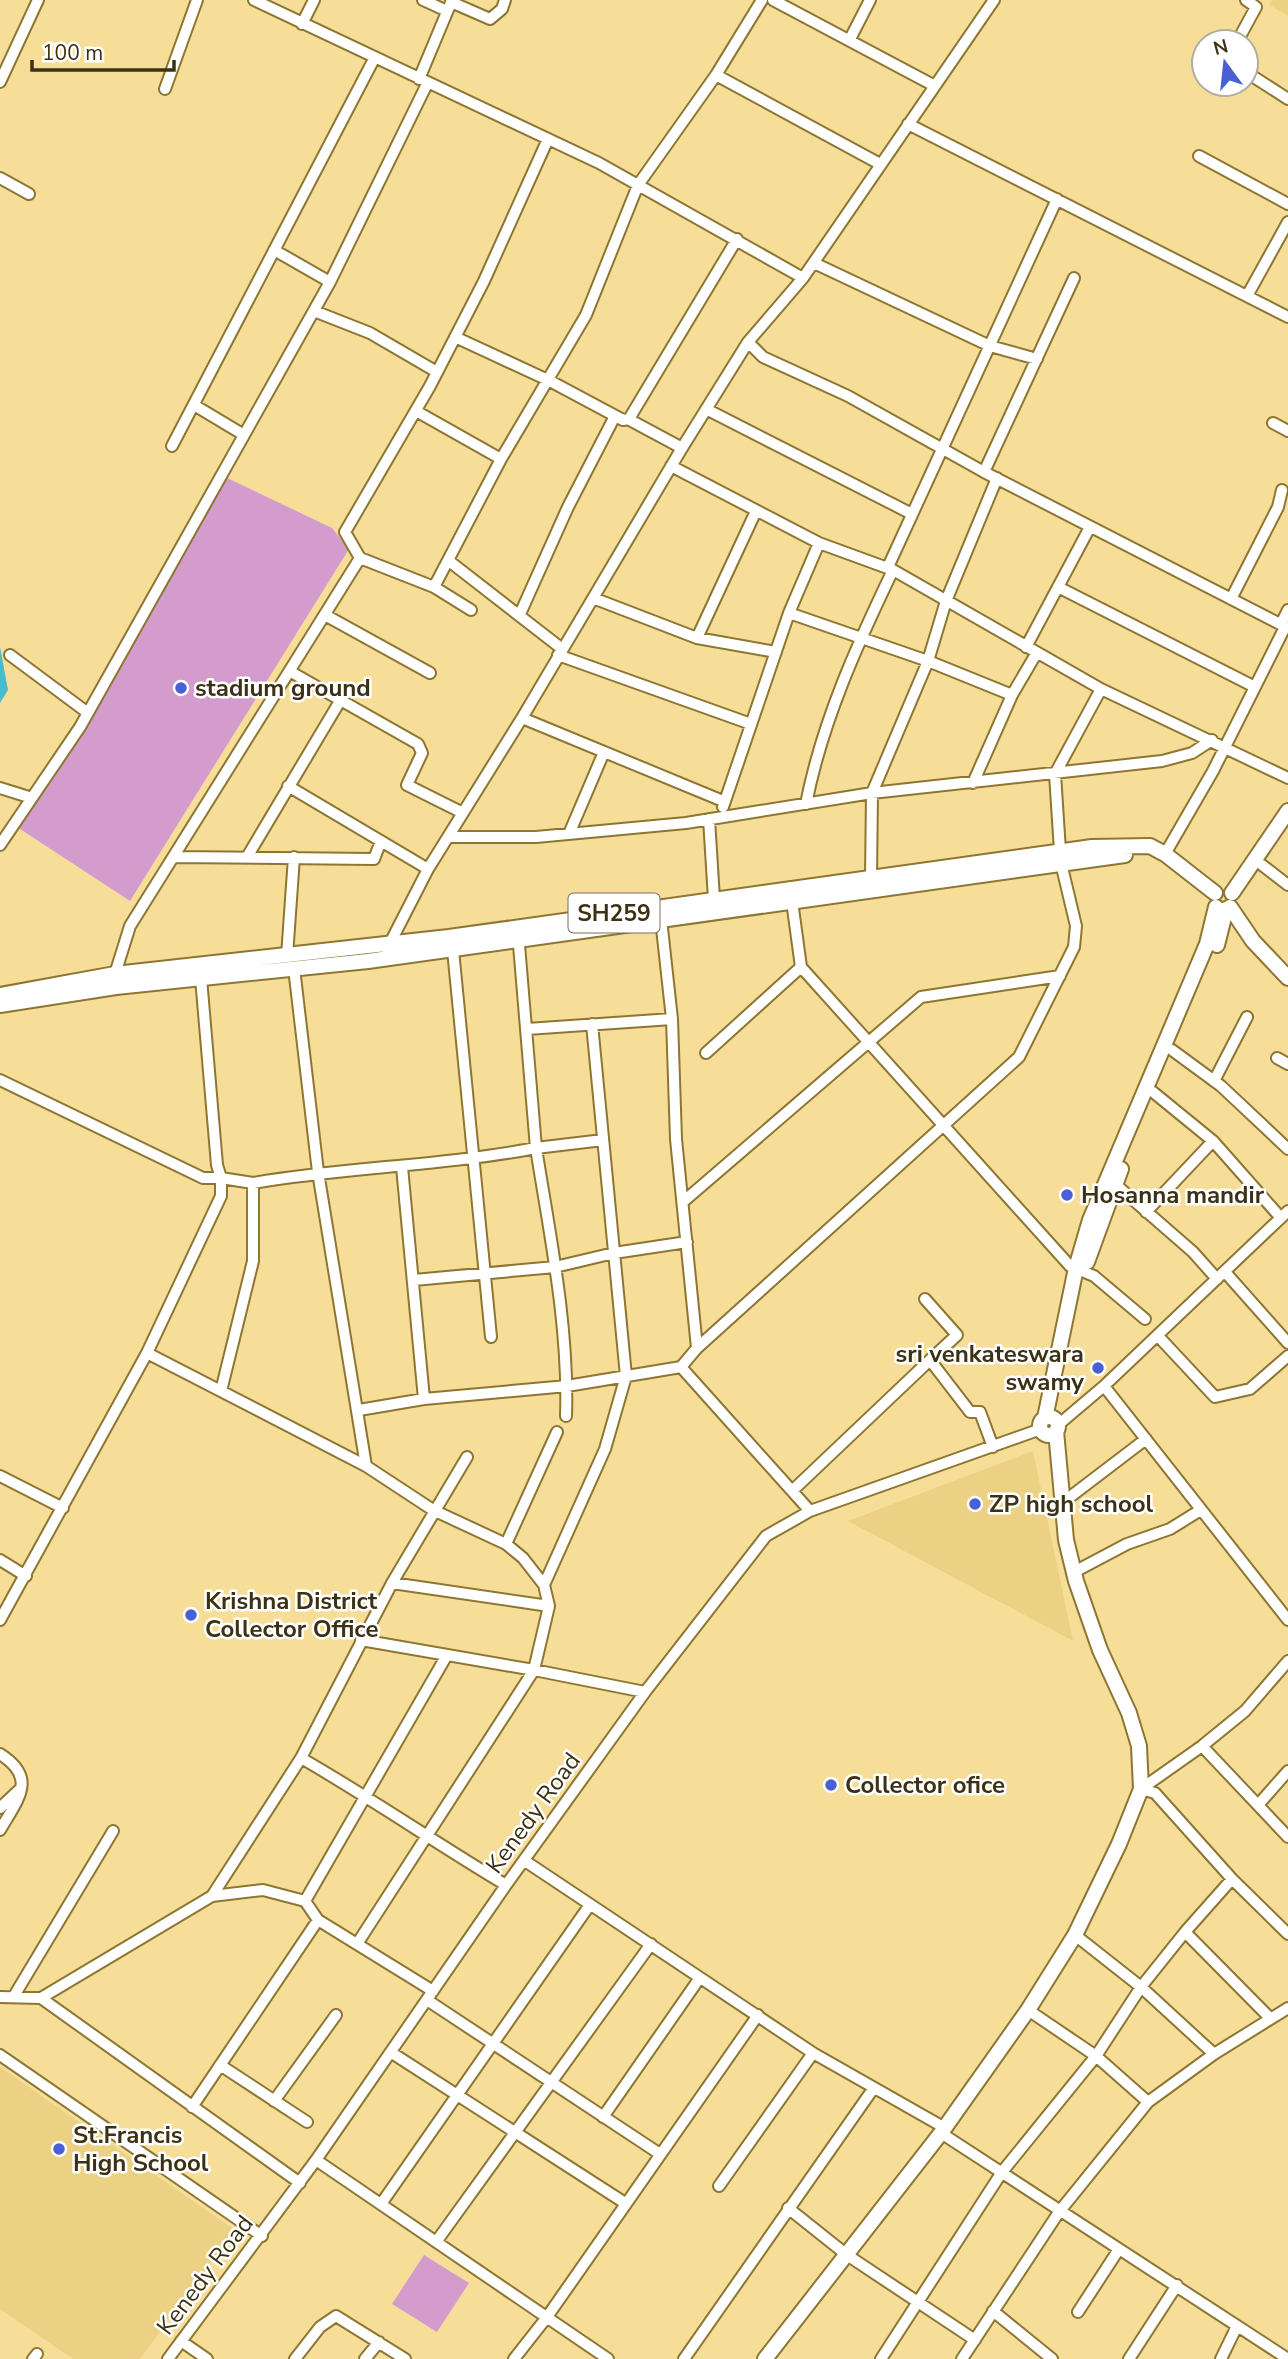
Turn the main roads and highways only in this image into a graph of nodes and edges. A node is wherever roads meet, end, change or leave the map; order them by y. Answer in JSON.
{"nodes":[{"id":1,"x":1288,"y":811,"type":"edge"},
{"id":2,"x":1288,"y":827,"type":"edge"},
{"id":3,"x":1060,"y":857,"type":"junction"},
{"id":4,"x":1224,"y":901,"type":"junction"},
{"id":5,"x":518,"y":934,"type":"junction"},
{"id":6,"x":387,"y":952,"type":"junction"},
{"id":7,"x":290,"y":962,"type":"junction"},
{"id":8,"x":1288,"y":978,"type":"edge"},
{"id":9,"x":0,"y":995,"type":"edge"},
{"id":10,"x":0,"y":1005,"type":"edge"},
{"id":11,"x":1080,"y":1269,"type":"junction"},
{"id":12,"x":765,"y":2359,"type":"edge"}],
"edges":[{"from":1,"to":4,"type":"main road"},
{"from":2,"to":4,"type":"main road"},
{"from":3,"to":4,"type":"main road","number":"SH259"},
{"from":3,"to":4,"type":"main road","number":"SH259"},
{"from":3,"to":5,"type":"main road","number":"SH259"},
{"from":3,"to":5,"type":"main road","number":"SH259"},
{"from":4,"to":8,"type":"main road"},
{"from":4,"to":11,"type":"main road"},
{"from":4,"to":11,"type":"main road"},
{"from":5,"to":6,"type":"main road","number":"SH259"},
{"from":5,"to":6,"type":"main road","number":"SH259"},
{"from":6,"to":7,"type":"main road","number":"SH259"},
{"from":7,"to":9,"type":"main road","number":"SH259"},
{"from":7,"to":10,"type":"main road","number":"SH259"},
{"from":11,"to":12,"type":"main road"}]}
